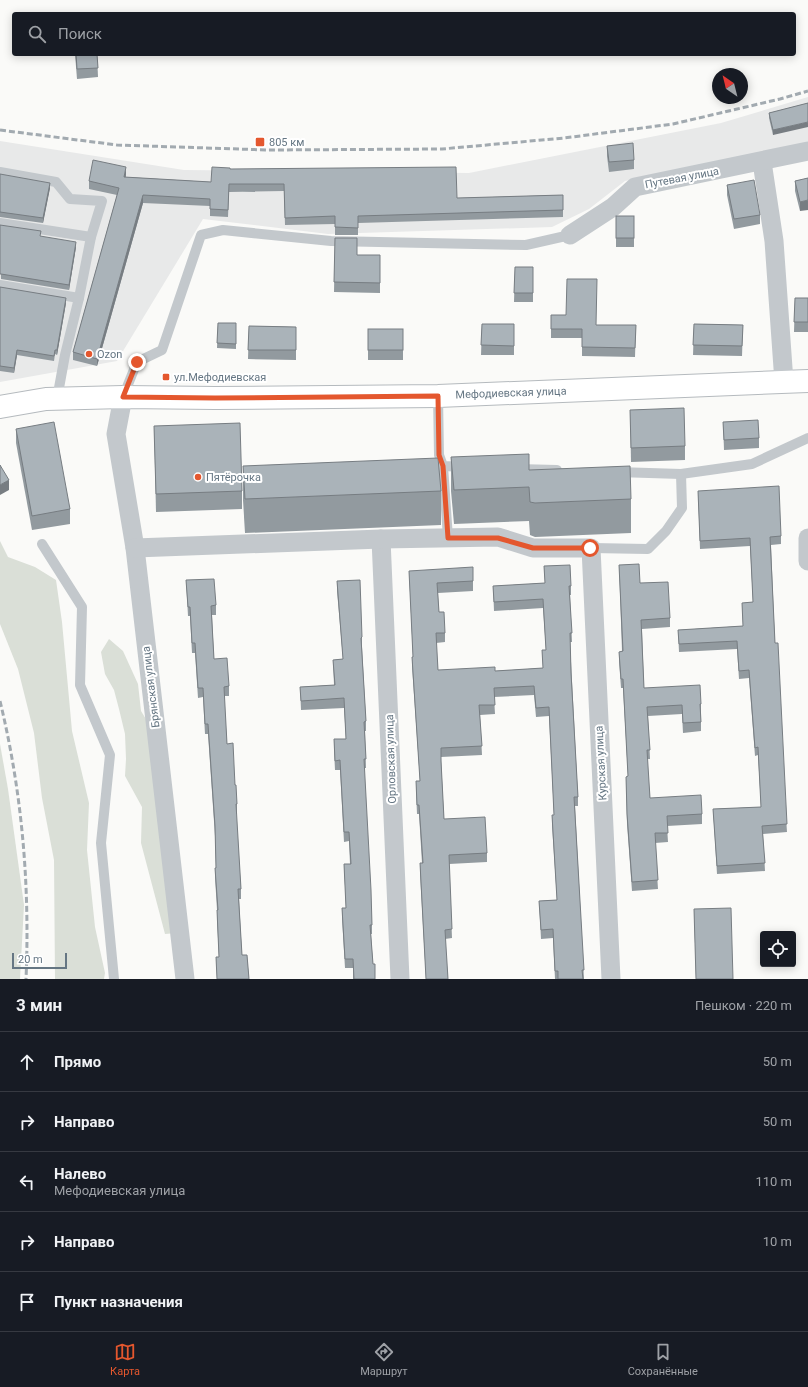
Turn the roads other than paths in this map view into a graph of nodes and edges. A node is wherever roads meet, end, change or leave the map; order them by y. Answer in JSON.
{"nodes":[{"id":1,"x":808,"y":151,"type":"edge"},
{"id":2,"x":762,"y":162,"type":"junction"},
{"id":3,"x":0,"y":172,"type":"edge"},
{"id":4,"x":0,"y":223,"type":"edge"},
{"id":5,"x":570,"y":235,"type":"joint"},
{"id":6,"x":91,"y":237,"type":"junction"},
{"id":7,"x":0,"y":286,"type":"edge"},
{"id":8,"x":79,"y":298,"type":"junction"},
{"id":9,"x":808,"y":381,"type":"edge"},
{"id":10,"x":784,"y":382,"type":"junction"},
{"id":11,"x":438,"y":396,"type":"junction"},
{"id":12,"x":123,"y":397,"type":"junction"},
{"id":13,"x":51,"y":399,"type":"junction"},
{"id":14,"x":0,"y":407,"type":"edge"},
{"id":15,"x":808,"y":438,"type":"edge"},
{"id":16,"x":443,"y":466,"type":"junction"},
{"id":17,"x":427,"y":467,"type":"edge"},
{"id":18,"x":474,"y":467,"type":"edge"},
{"id":19,"x":506,"y":468,"type":"edge"},
{"id":20,"x":570,"y":470,"type":"edge"},
{"id":21,"x":610,"y":472,"type":"edge"},
{"id":22,"x":681,"y":474,"type":"junction"},
{"id":23,"x":448,"y":538,"type":"junction"},
{"id":24,"x":808,"y":538,"type":"edge"},
{"id":25,"x":381,"y":539,"type":"junction"},
{"id":26,"x":42,"y":544,"type":"dead end"},
{"id":27,"x":135,"y":548,"type":"junction"},
{"id":28,"x":590,"y":548,"type":"junction"},
{"id":29,"x":808,"y":561,"type":"edge"},
{"id":30,"x":114,"y":979,"type":"edge"},
{"id":31,"x":185,"y":979,"type":"edge"},
{"id":32,"x":400,"y":979,"type":"edge"},
{"id":33,"x":611,"y":979,"type":"edge"}],
"edges":[{"from":1,"to":2,"type":"street","name":"Путевая улица"},
{"from":2,"to":5,"type":"street","name":"Путевая улица"},
{"from":2,"to":10,"type":"street"},
{"from":3,"to":6,"type":"lane"},
{"from":4,"to":6,"type":"lane"},
{"from":5,"to":12,"type":"lane"},
{"from":6,"to":8,"type":"lane"},
{"from":7,"to":8,"type":"lane"},
{"from":8,"to":13,"type":"lane"},
{"from":9,"to":10,"type":"main road","name":"Мефодиевская улица"},
{"from":10,"to":11,"type":"main road","name":"Мефодиевская улица"},
{"from":11,"to":12,"type":"main road","name":"Мефодиевская улица"},
{"from":11,"to":16,"type":"lane"},
{"from":12,"to":13,"type":"main road","name":"Мефодиевская улица"},
{"from":12,"to":27,"type":"street","name":"Брянская улица"},
{"from":13,"to":14,"type":"main road","name":"Мефодиевская улица"},
{"from":15,"to":22,"type":"lane"},
{"from":16,"to":17,"type":"lane"},
{"from":16,"to":18,"type":"lane"},
{"from":16,"to":23,"type":"lane"},
{"from":19,"to":20,"type":"lane"},
{"from":21,"to":22,"type":"lane"},
{"from":22,"to":28,"type":"lane"},
{"from":23,"to":25,"type":"street"},
{"from":23,"to":28,"type":"street"},
{"from":24,"to":29,"type":"street"},
{"from":25,"to":27,"type":"street"},
{"from":25,"to":32,"type":"street","name":"Орловская улица"},
{"from":26,"to":30,"type":"lane"},
{"from":27,"to":31,"type":"street","name":"Брянская улица"},
{"from":28,"to":33,"type":"street","name":"Курская улица"}]}
